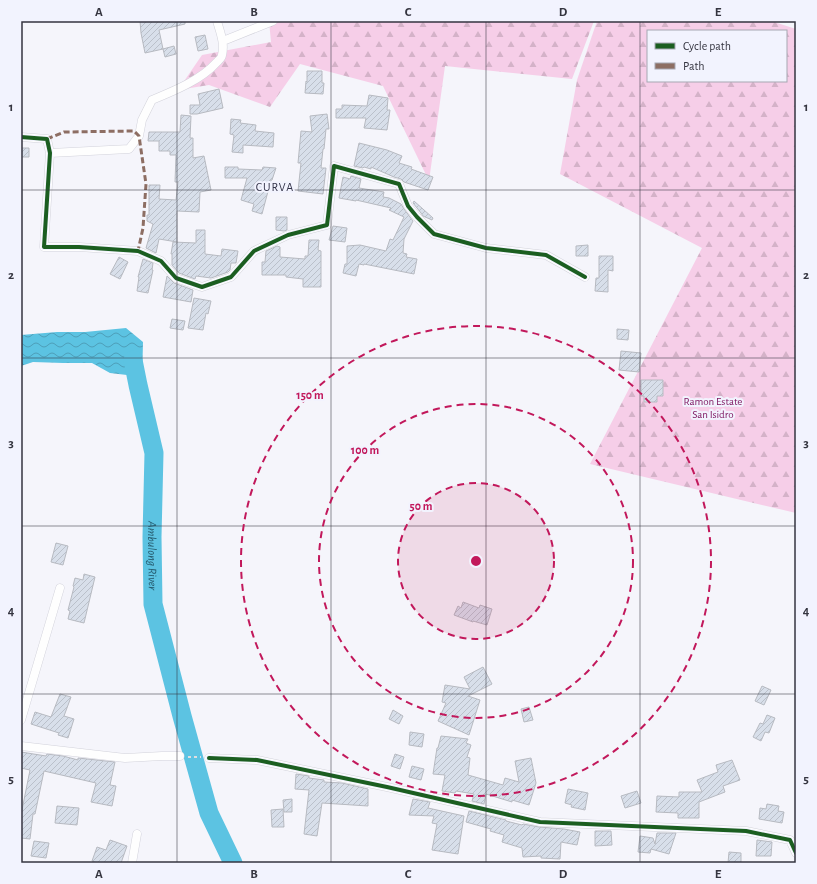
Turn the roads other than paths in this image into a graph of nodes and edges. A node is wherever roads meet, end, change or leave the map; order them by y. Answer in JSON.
{"nodes":[{"id":1,"x":217,"y":21,"type":"edge"},
{"id":2,"x":273,"y":21,"type":"edge"},
{"id":3,"x":222,"y":41,"type":"junction"},
{"id":4,"x":21,"y":137,"type":"edge"},
{"id":5,"x":50,"y":153,"type":"junction"},
{"id":6,"x":585,"y":277,"type":"dead end"},
{"id":7,"x":60,"y":588,"type":"dead end"},
{"id":8,"x":21,"y":720,"type":"edge"},
{"id":9,"x":21,"y":746,"type":"edge"},
{"id":10,"x":180,"y":756,"type":"road end"},
{"id":11,"x":209,"y":758,"type":"road end"},
{"id":12,"x":137,"y":834,"type":"dead end"},
{"id":13,"x":796,"y":853,"type":"edge"},
{"id":14,"x":132,"y":863,"type":"edge"}],
"edges":[{"from":1,"to":3,"type":"street"},
{"from":2,"to":3,"type":"street"},
{"from":3,"to":5,"type":"street"},
{"from":4,"to":5,"type":"street"},
{"from":5,"to":6,"type":"street"},
{"from":7,"to":8,"type":"street"},
{"from":9,"to":10,"type":"street"},
{"from":11,"to":13,"type":"street"},
{"from":12,"to":14,"type":"street"}]}
